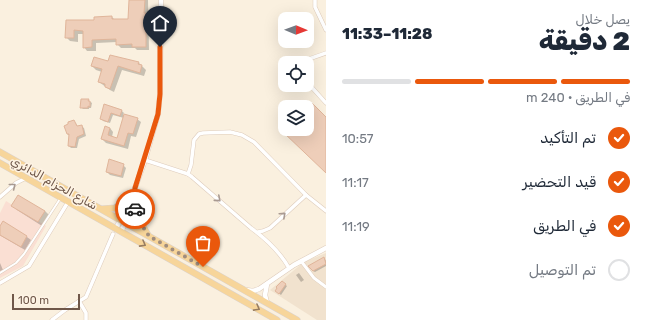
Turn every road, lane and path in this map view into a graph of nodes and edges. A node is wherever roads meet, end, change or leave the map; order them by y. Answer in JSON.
{"nodes":[{"id":1,"x":161,"y":0,"type":"edge"},
{"id":2,"x":316,"y":0,"type":"edge"},
{"id":3,"x":326,"y":30,"type":"edge"},
{"id":4,"x":326,"y":53,"type":"edge"},
{"id":5,"x":314,"y":57,"type":"edge"},
{"id":6,"x":314,"y":90,"type":"edge"},
{"id":7,"x":326,"y":103,"type":"edge"},
{"id":8,"x":0,"y":152,"type":"edge"},
{"id":9,"x":145,"y":160,"type":"junction"},
{"id":10,"x":0,"y":163,"type":"edge"},
{"id":11,"x":188,"y":174,"type":"junction"},
{"id":12,"x":27,"y":177,"type":"junction"},
{"id":13,"x":306,"y":194,"type":"junction"},
{"id":14,"x":0,"y":197,"type":"edge"},
{"id":15,"x":61,"y":198,"type":"junction"},
{"id":16,"x":131,"y":201,"type":"junction"},
{"id":17,"x":68,"y":202,"type":"junction"},
{"id":18,"x":100,"y":208,"type":"junction"},
{"id":19,"x":326,"y":211,"type":"edge"},
{"id":20,"x":123,"y":222,"type":"junction"},
{"id":21,"x":117,"y":232,"type":"junction"},
{"id":22,"x":258,"y":232,"type":"junction"},
{"id":23,"x":149,"y":236,"type":"junction"},
{"id":24,"x":326,"y":248,"type":"edge"},
{"id":25,"x":301,"y":261,"type":"junction"},
{"id":26,"x":289,"y":268,"type":"junction"},
{"id":27,"x":0,"y":273,"type":"edge"},
{"id":28,"x":0,"y":283,"type":"edge"},
{"id":29,"x":268,"y":283,"type":"junction"},
{"id":30,"x":326,"y":287,"type":"edge"},
{"id":31,"x":243,"y":290,"type":"junction"},
{"id":32,"x":79,"y":301,"type":"junction"},
{"id":33,"x":267,"y":303,"type":"junction"},
{"id":34,"x":52,"y":320,"type":"edge"},
{"id":35,"x":86,"y":320,"type":"edge"},
{"id":36,"x":277,"y":320,"type":"edge"},
{"id":37,"x":296,"y":320,"type":"edge"}],
"edges":[{"from":1,"to":9,"type":"street"},
{"from":2,"to":3,"type":"street"},
{"from":4,"to":5,"type":"street"},
{"from":6,"to":7,"type":"street"},
{"from":8,"to":18,"type":"main road","name":"شارع الحزام الدائري"},
{"from":9,"to":11,"type":"street"},
{"from":9,"to":16,"type":"street"},
{"from":10,"to":12,"type":"main road","name":"شارع الحزام الدائري"},
{"from":11,"to":13,"type":"street"},
{"from":11,"to":22,"type":"street","one_way":true},
{"from":14,"to":12,"type":"street","one_way":true},
{"from":12,"to":15,"type":"main road","name":"شارع الحزام الدائري"},
{"from":13,"to":19,"type":"street"},
{"from":22,"to":13,"type":"street","one_way":true},
{"from":15,"to":17,"type":"main road","name":"شارع الحزام الدائري"},
{"from":15,"to":27,"type":"lane"},
{"from":16,"to":18,"type":"main road"},
{"from":16,"to":20,"type":"street"},
{"from":16,"to":23,"type":"main road"},
{"from":17,"to":21,"type":"main road","name":"شارع الحزام الدائري"},
{"from":17,"to":28,"type":"street"},
{"from":18,"to":20,"type":"main road","name":"شارع الحزام الدائري"},
{"from":20,"to":21,"type":"street"},
{"from":20,"to":23,"type":"main road","name":"شارع الحزام الدائري"},
{"from":21,"to":32,"type":"street"},
{"from":21,"to":36,"type":"main road","name":"شارع الحزام الدائري","one_way":true},
{"from":22,"to":26,"type":"street"},
{"from":23,"to":31,"type":"main road","name":"شارع الحزام الدائري"},
{"from":24,"to":25,"type":"street"},
{"from":25,"to":26,"type":"street"},
{"from":25,"to":30,"type":"street"},
{"from":26,"to":29,"type":"street"},
{"from":29,"to":31,"type":"street"},
{"from":29,"to":33,"type":"street"},
{"from":31,"to":33,"type":"main road","name":"شارع الحزام الدائري"},
{"from":32,"to":34,"type":"street"},
{"from":32,"to":35,"type":"street"},
{"from":33,"to":37,"type":"main road","name":"شارع الحزام الدائري"}]}
